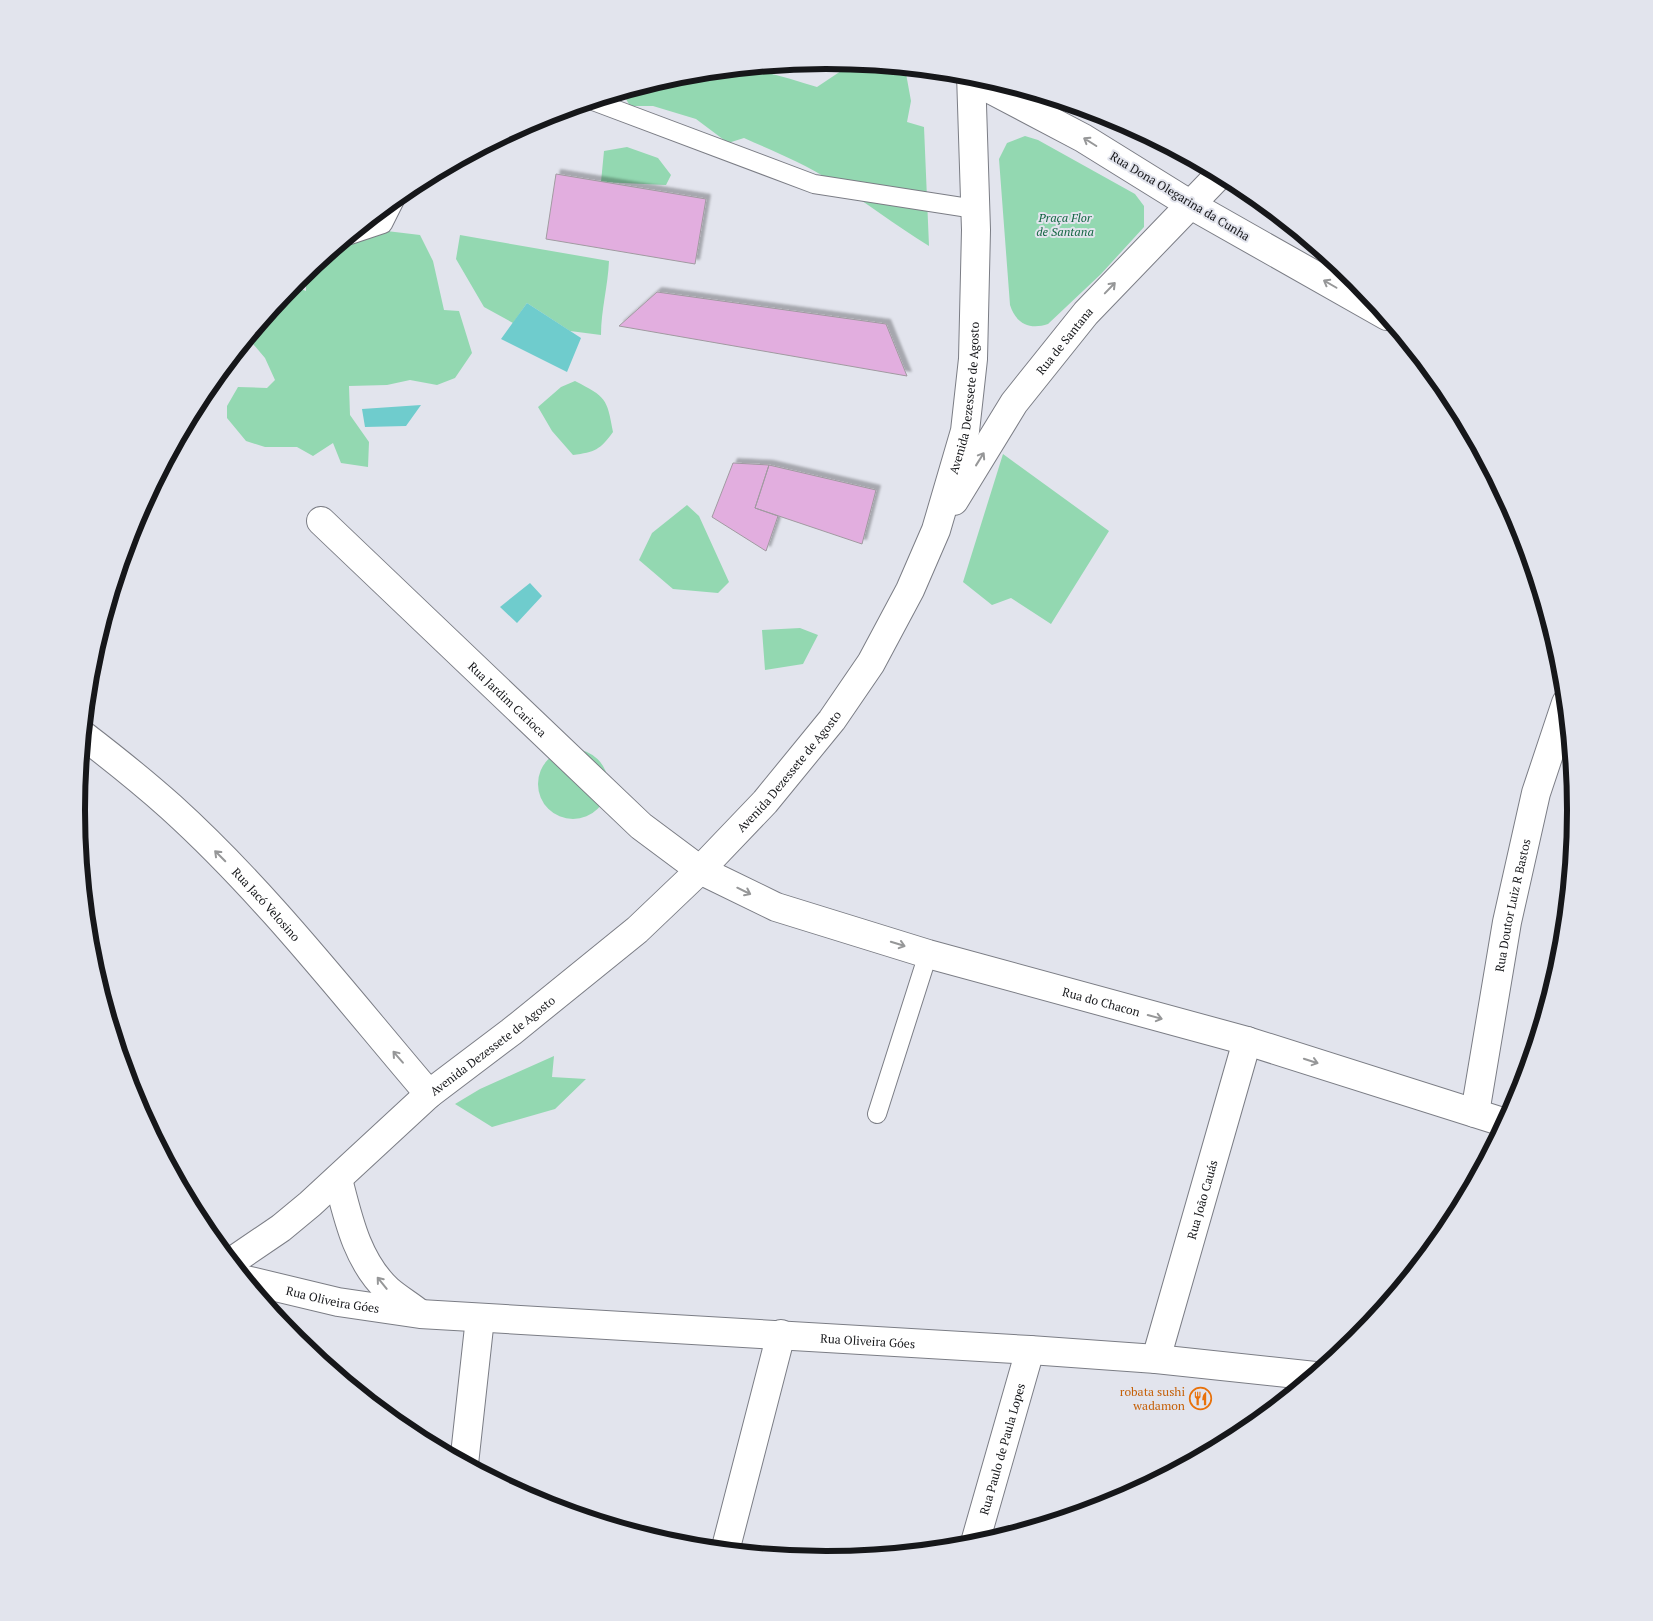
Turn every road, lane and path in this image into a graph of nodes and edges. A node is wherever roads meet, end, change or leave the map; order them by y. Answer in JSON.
{"nodes":[{"id":1,"x":971,"y":83,"type":"edge"},
{"id":2,"x":990,"y":87,"type":"edge"},
{"id":3,"x":601,"y":104,"type":"edge"},
{"id":4,"x":1215,"y":179,"type":"edge"},
{"id":5,"x":1190,"y":205,"type":"junction"},
{"id":6,"x":975,"y":209,"type":"junction"},
{"id":7,"x":389,"y":212,"type":"edge"},
{"id":8,"x":365,"y":230,"type":"edge"},
{"id":9,"x":1371,"y":307,"type":"edge"},
{"id":10,"x":321,"y":521,"type":"dead end"},
{"id":11,"x":936,"y":530,"type":"junction"},
{"id":12,"x":1562,"y":714,"type":"edge"},
{"id":13,"x":88,"y":739,"type":"edge"},
{"id":14,"x":700,"y":870,"type":"junction"},
{"id":15,"x":928,"y":954,"type":"junction"},
{"id":16,"x":1248,"y":1041,"type":"junction"},
{"id":17,"x":429,"y":1094,"type":"junction"},
{"id":18,"x":1474,"y":1113,"type":"junction"},
{"id":19,"x":878,"y":1114,"type":"dead end"},
{"id":20,"x":1500,"y":1121,"type":"edge"},
{"id":21,"x":338,"y":1179,"type":"junction"},
{"id":22,"x":236,"y":1259,"type":"edge"},
{"id":23,"x":255,"y":1283,"type":"edge"},
{"id":24,"x":420,"y":1314,"type":"junction"},
{"id":25,"x":480,"y":1318,"type":"junction"},
{"id":26,"x":781,"y":1334,"type":"junction"},
{"id":27,"x":1030,"y":1350,"type":"junction"},
{"id":28,"x":1156,"y":1359,"type":"junction"},
{"id":29,"x":1307,"y":1375,"type":"edge"},
{"id":30,"x":465,"y":1458,"type":"edge"},
{"id":31,"x":977,"y":1537,"type":"edge"},
{"id":32,"x":726,"y":1545,"type":"edge"}],
"edges":[{"from":1,"to":6,"type":"street","name":"Avenida Dezessete de Agosto"},
{"from":5,"to":2,"type":"street","name":"Rua Dona Olegarina da Cunha","one_way":true},
{"from":3,"to":6,"type":"lane"},
{"from":4,"to":5,"type":"street","name":"Rua de Santana"},
{"from":9,"to":5,"type":"street","name":"Rua Dona Olegarina da Cunha","one_way":true},
{"from":11,"to":5,"type":"street","name":"Rua de Santana","one_way":true},
{"from":6,"to":11,"type":"street","name":"Avenida Dezessete de Agosto"},
{"from":7,"to":8,"type":"lane"},
{"from":10,"to":14,"type":"street","name":"Rua Jardim Carioca"},
{"from":11,"to":14,"type":"street","name":"Avenida Dezessete de Agosto"},
{"from":12,"to":18,"type":"street","name":"Rua Doutor Luiz R Bastos"},
{"from":17,"to":13,"type":"street","name":"Rua Jacó Velosino","one_way":true},
{"from":14,"to":15,"type":"street","name":"Rua do Chacon","one_way":true},
{"from":14,"to":17,"type":"street","name":"Avenida Dezessete de Agosto"},
{"from":15,"to":16,"type":"street","name":"Rua do Chacon","one_way":true},
{"from":15,"to":19,"type":"lane"},
{"from":16,"to":18,"type":"street","name":"Rua do Chacon","one_way":true},
{"from":16,"to":28,"type":"street","name":"Rua João Cauás"},
{"from":17,"to":21,"type":"street","name":"Avenida Dezessete de Agosto"},
{"from":18,"to":20,"type":"street","name":"Rua do Chacon"},
{"from":21,"to":22,"type":"street","name":"Avenida Dezessete de Agosto"},
{"from":24,"to":21,"type":"street","name":"Rua Oliveira Góes","one_way":true},
{"from":23,"to":24,"type":"street","name":"Rua Oliveira Góes"},
{"from":24,"to":25,"type":"street","name":"Rua Oliveira Góes"},
{"from":25,"to":26,"type":"street","name":"Rua Oliveira Góes"},
{"from":25,"to":30,"type":"street"},
{"from":26,"to":27,"type":"street","name":"Rua Oliveira Góes"},
{"from":26,"to":32,"type":"street"},
{"from":27,"to":28,"type":"street","name":"Rua Oliveira Góes"},
{"from":27,"to":31,"type":"street","name":"Rua Paulo de Paula Lopes"},
{"from":28,"to":29,"type":"street","name":"Rua Oliveira Góes"}]}
